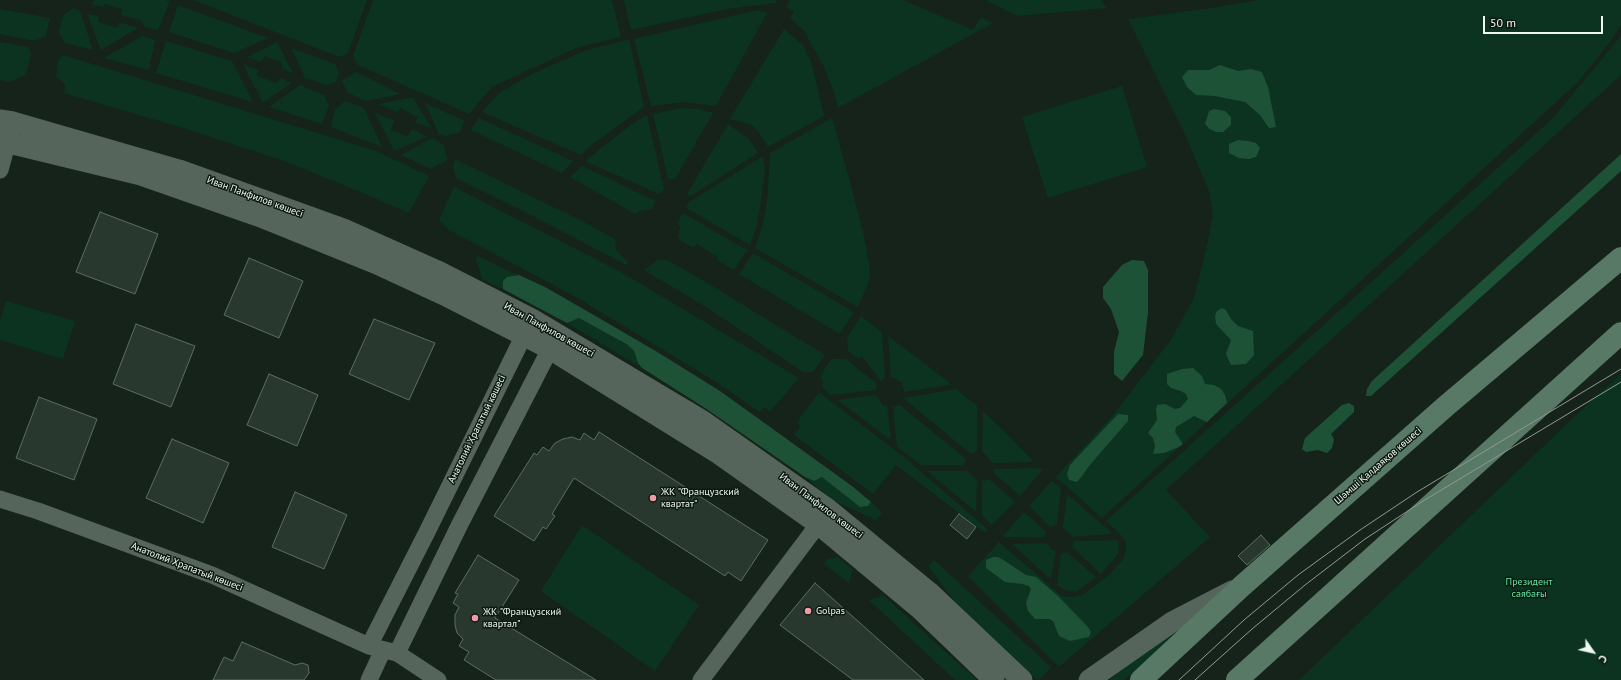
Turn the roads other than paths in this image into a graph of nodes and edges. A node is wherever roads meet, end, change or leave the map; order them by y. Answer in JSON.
{"nodes":[{"id":1,"x":7,"y":121,"type":"edge"},
{"id":2,"x":4,"y":142,"type":"edge"},
{"id":3,"x":0,"y":170,"type":"edge"},
{"id":4,"x":1621,"y":258,"type":"edge"},
{"id":5,"x":528,"y":327,"type":"junction"},
{"id":6,"x":1621,"y":333,"type":"edge"},
{"id":7,"x":554,"y":341,"type":"junction"},
{"id":8,"x":0,"y":499,"type":"edge"},
{"id":9,"x":823,"y":517,"type":"junction"},
{"id":10,"x":1242,"y":586,"type":"junction"},
{"id":11,"x":383,"y":650,"type":"junction"},
{"id":12,"x":369,"y":680,"type":"edge"},
{"id":13,"x":438,"y":680,"type":"edge"},
{"id":14,"x":701,"y":680,"type":"edge"},
{"id":15,"x":994,"y":680,"type":"edge"},
{"id":16,"x":1022,"y":680,"type":"edge"},
{"id":17,"x":1089,"y":680,"type":"edge"},
{"id":18,"x":1141,"y":680,"type":"edge"},
{"id":19,"x":1237,"y":680,"type":"edge"}],
"edges":[{"from":1,"to":2,"type":"street"},
{"from":1,"to":5,"type":"street","name":"Иван Панфилов көшесі"},
{"from":2,"to":3,"type":"street"},
{"from":2,"to":5,"type":"street","name":"Иван Панфилов көшесі"},
{"from":4,"to":10,"type":"main road","name":"Шәмші Қалдаяқов көшесі"},
{"from":5,"to":7,"type":"street","name":"Иван Панфилов көшесі"},
{"from":5,"to":11,"type":"street","name":"Анатолий Храпатый көшесі"},
{"from":6,"to":19,"type":"main road"},
{"from":7,"to":9,"type":"street","name":"Иван Панфилов көшесі"},
{"from":7,"to":11,"type":"street"},
{"from":8,"to":11,"type":"street","name":"Анатолий Храпатый көшесі"},
{"from":9,"to":14,"type":"street"},
{"from":9,"to":15,"type":"street","name":"Иван Панфилов көшесі"},
{"from":9,"to":16,"type":"street","name":"Иван Панфилов көшесі"},
{"from":10,"to":17,"type":"street"},
{"from":10,"to":18,"type":"main road","name":"Шәмші Қалдаяқов көшесі"},
{"from":11,"to":12,"type":"street"},
{"from":11,"to":13,"type":"street","name":"Анатолий Храпатый көшесі"}]}
